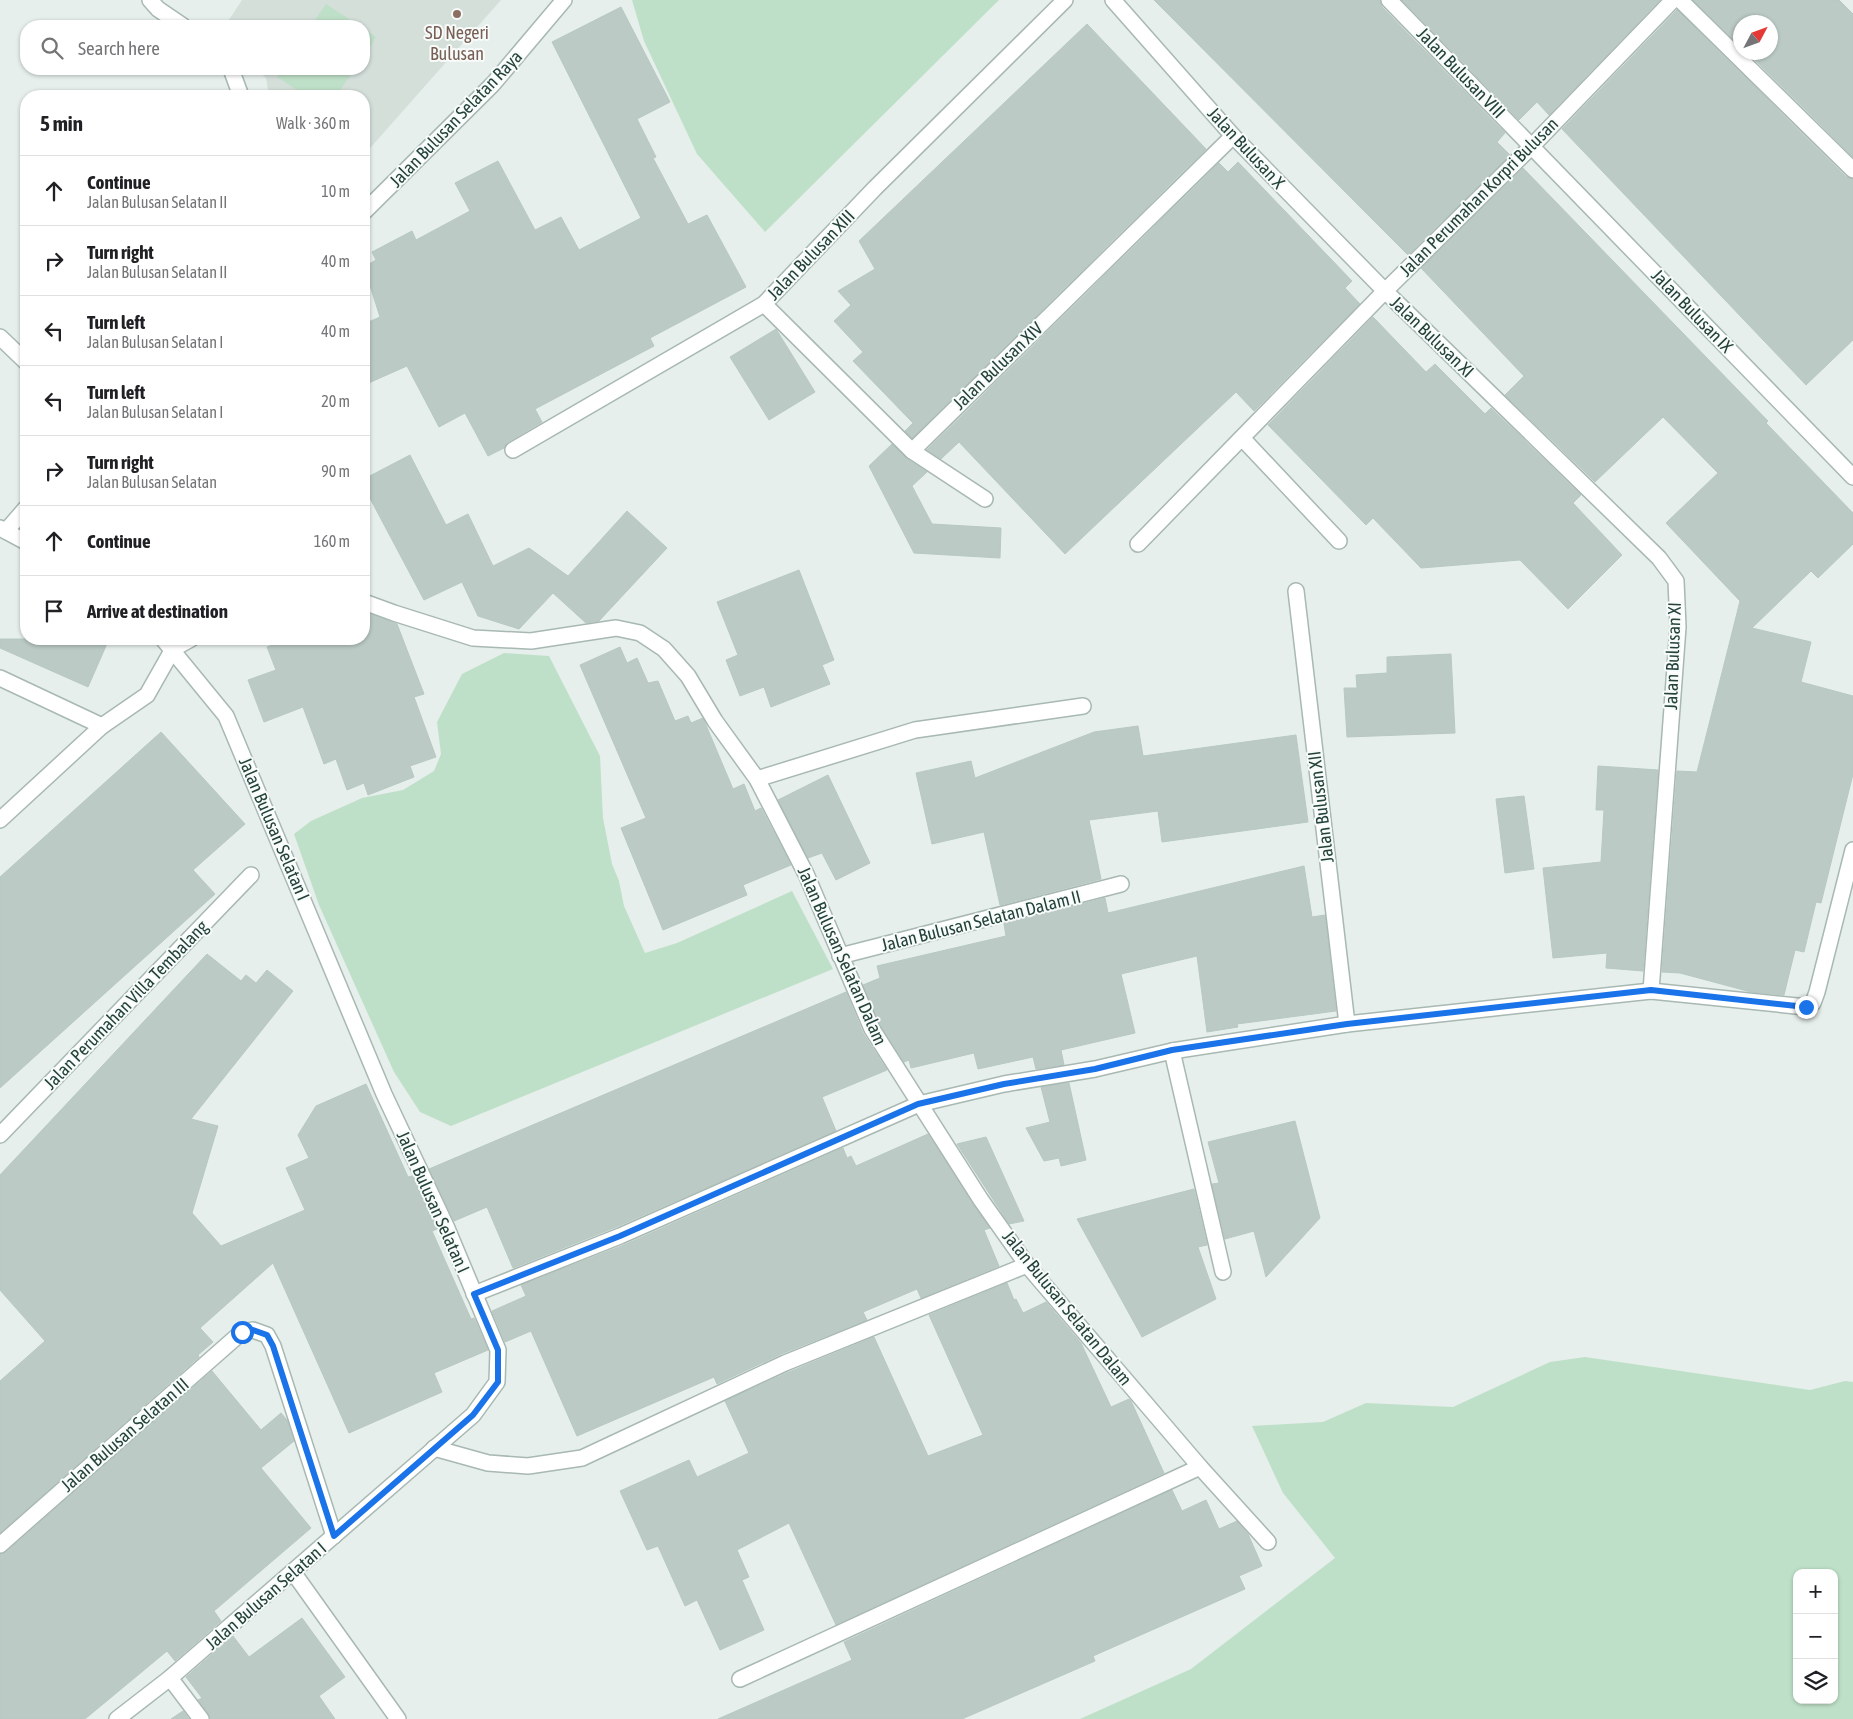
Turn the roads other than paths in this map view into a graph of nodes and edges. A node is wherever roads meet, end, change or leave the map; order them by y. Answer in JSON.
{"nodes":[{"id":1,"x":150,"y":0,"type":"edge"},
{"id":2,"x":564,"y":0,"type":"edge"},
{"id":3,"x":1065,"y":0,"type":"edge"},
{"id":4,"x":1113,"y":0,"type":"edge"},
{"id":5,"x":1389,"y":0,"type":"edge"},
{"id":6,"x":1672,"y":0,"type":"edge"},
{"id":7,"x":1680,"y":0,"type":"edge"},
{"id":8,"x":174,"y":20,"type":"edge"},
{"id":9,"x":233,"y":75,"type":"edge"},
{"id":10,"x":239,"y":90,"type":"edge"},
{"id":11,"x":1233,"y":136,"type":"junction"},
{"id":12,"x":1532,"y":146,"type":"junction"},
{"id":13,"x":1853,"y":170,"type":"edge"},
{"id":14,"x":370,"y":206,"type":"edge"},
{"id":15,"x":1385,"y":291,"type":"junction"},
{"id":16,"x":764,"y":304,"type":"junction"},
{"id":17,"x":0,"y":337,"type":"edge"},
{"id":18,"x":20,"y":356,"type":"edge"},
{"id":19,"x":1242,"y":438,"type":"junction"},
{"id":20,"x":513,"y":450,"type":"dead end"},
{"id":21,"x":912,"y":450,"type":"junction"},
{"id":22,"x":1853,"y":477,"type":"edge"},
{"id":23,"x":985,"y":499,"type":"dead end"},
{"id":24,"x":20,"y":513,"type":"edge"},
{"id":25,"x":3,"y":529,"type":"edge"},
{"id":26,"x":20,"y":539,"type":"edge"},
{"id":27,"x":1339,"y":541,"type":"dead end"},
{"id":28,"x":1138,"y":544,"type":"dead end"},
{"id":29,"x":1296,"y":591,"type":"dead end"},
{"id":30,"x":370,"y":604,"type":"edge"},
{"id":31,"x":168,"y":645,"type":"edge"},
{"id":32,"x":169,"y":645,"type":"edge"},
{"id":33,"x":0,"y":678,"type":"edge"},
{"id":34,"x":1083,"y":706,"type":"dead end"},
{"id":35,"x":102,"y":726,"type":"junction"},
{"id":36,"x":757,"y":779,"type":"junction"},
{"id":37,"x":0,"y":820,"type":"edge"},
{"id":38,"x":1853,"y":850,"type":"edge"},
{"id":39,"x":251,"y":875,"type":"dead end"},
{"id":40,"x":1121,"y":884,"type":"dead end"},
{"id":41,"x":840,"y":956,"type":"junction"},
{"id":42,"x":1651,"y":990,"type":"junction"},
{"id":43,"x":1347,"y":1024,"type":"junction"},
{"id":44,"x":1172,"y":1050,"type":"junction"},
{"id":45,"x":918,"y":1104,"type":"junction"},
{"id":46,"x":0,"y":1136,"type":"edge"},
{"id":47,"x":1027,"y":1265,"type":"junction"},
{"id":48,"x":1223,"y":1272,"type":"dead end"},
{"id":49,"x":474,"y":1294,"type":"junction"},
{"id":50,"x":434,"y":1448,"type":"junction"},
{"id":51,"x":1200,"y":1467,"type":"junction"},
{"id":52,"x":334,"y":1536,"type":"junction"},
{"id":53,"x":1268,"y":1542,"type":"dead end"},
{"id":54,"x":0,"y":1545,"type":"edge"},
{"id":55,"x":293,"y":1572,"type":"junction"},
{"id":56,"x":170,"y":1678,"type":"junction"},
{"id":57,"x":740,"y":1679,"type":"dead end"},
{"id":58,"x":117,"y":1719,"type":"edge"},
{"id":59,"x":201,"y":1719,"type":"edge"},
{"id":60,"x":398,"y":1719,"type":"edge"}],
"edges":[{"from":1,"to":8,"type":"street"},
{"from":2,"to":14,"type":"street","name":"Jalan Bulusan Selatan Raya"},
{"from":3,"to":16,"type":"street","name":"Jalan Bulusan XIII"},
{"from":4,"to":11,"type":"street","name":"Jalan Bulusan X"},
{"from":5,"to":12,"type":"street","name":"Jalan Bulusan VIII"},
{"from":6,"to":12,"type":"street","name":"Jalan Perumahan Korpri Bulusan"},
{"from":7,"to":13,"type":"street"},
{"from":9,"to":10,"type":"street"},
{"from":11,"to":15,"type":"street","name":"Jalan Bulusan X"},
{"from":11,"to":21,"type":"street","name":"Jalan Bulusan XIV"},
{"from":12,"to":15,"type":"street","name":"Jalan Perumahan Korpri Bulusan"},
{"from":12,"to":22,"type":"street","name":"Jalan Bulusan IX"},
{"from":15,"to":19,"type":"street","name":"Jalan Perumahan Korpri Bulusan"},
{"from":15,"to":42,"type":"street","name":"Jalan Bulusan XI"},
{"from":16,"to":20,"type":"street","name":"Jalan Bulusan XIII"},
{"from":16,"to":21,"type":"street"},
{"from":17,"to":18,"type":"street"},
{"from":19,"to":27,"type":"street"},
{"from":19,"to":28,"type":"street","name":"Jalan Perumahan Korpri Bulusan"},
{"from":21,"to":23,"type":"street"},
{"from":24,"to":25,"type":"street"},
{"from":25,"to":26,"type":"street"},
{"from":29,"to":43,"type":"street","name":"Jalan Bulusan XII"},
{"from":30,"to":36,"type":"street","name":"Jalan Bulusan Selatan Dalam"},
{"from":31,"to":35,"type":"street"},
{"from":32,"to":49,"type":"street","name":"Jalan Bulusan Selatan I"},
{"from":33,"to":35,"type":"street"},
{"from":34,"to":36,"type":"street"},
{"from":35,"to":37,"type":"street"},
{"from":36,"to":41,"type":"street","name":"Jalan Bulusan Selatan Dalam"},
{"from":38,"to":42,"type":"street"},
{"from":39,"to":46,"type":"street","name":"Jalan Perumahan Villa Tembalang"},
{"from":40,"to":41,"type":"street","name":"Jalan Bulusan Selatan Dalam II"},
{"from":41,"to":45,"type":"street","name":"Jalan Bulusan Selatan Dalam"},
{"from":42,"to":43,"type":"street"},
{"from":43,"to":44,"type":"street"},
{"from":44,"to":45,"type":"street"},
{"from":44,"to":48,"type":"street"},
{"from":45,"to":47,"type":"street","name":"Jalan Bulusan Selatan Dalam"},
{"from":45,"to":49,"type":"street"},
{"from":47,"to":50,"type":"street"},
{"from":47,"to":51,"type":"street","name":"Jalan Bulusan Selatan Dalam"},
{"from":49,"to":50,"type":"street","name":"Jalan Bulusan Selatan I"},
{"from":50,"to":52,"type":"street","name":"Jalan Bulusan Selatan I"},
{"from":51,"to":53,"type":"street","name":"Jalan Bulusan Selatan Dalam"},
{"from":51,"to":57,"type":"street"},
{"from":52,"to":54,"type":"street","name":"Jalan Bulusan Selatan III"},
{"from":52,"to":55,"type":"street","name":"Jalan Bulusan Selatan I"},
{"from":55,"to":56,"type":"street","name":"Jalan Bulusan Selatan I"},
{"from":55,"to":60,"type":"street"},
{"from":56,"to":58,"type":"street","name":"Jalan Bulusan Selatan I"},
{"from":56,"to":59,"type":"street"}]}
